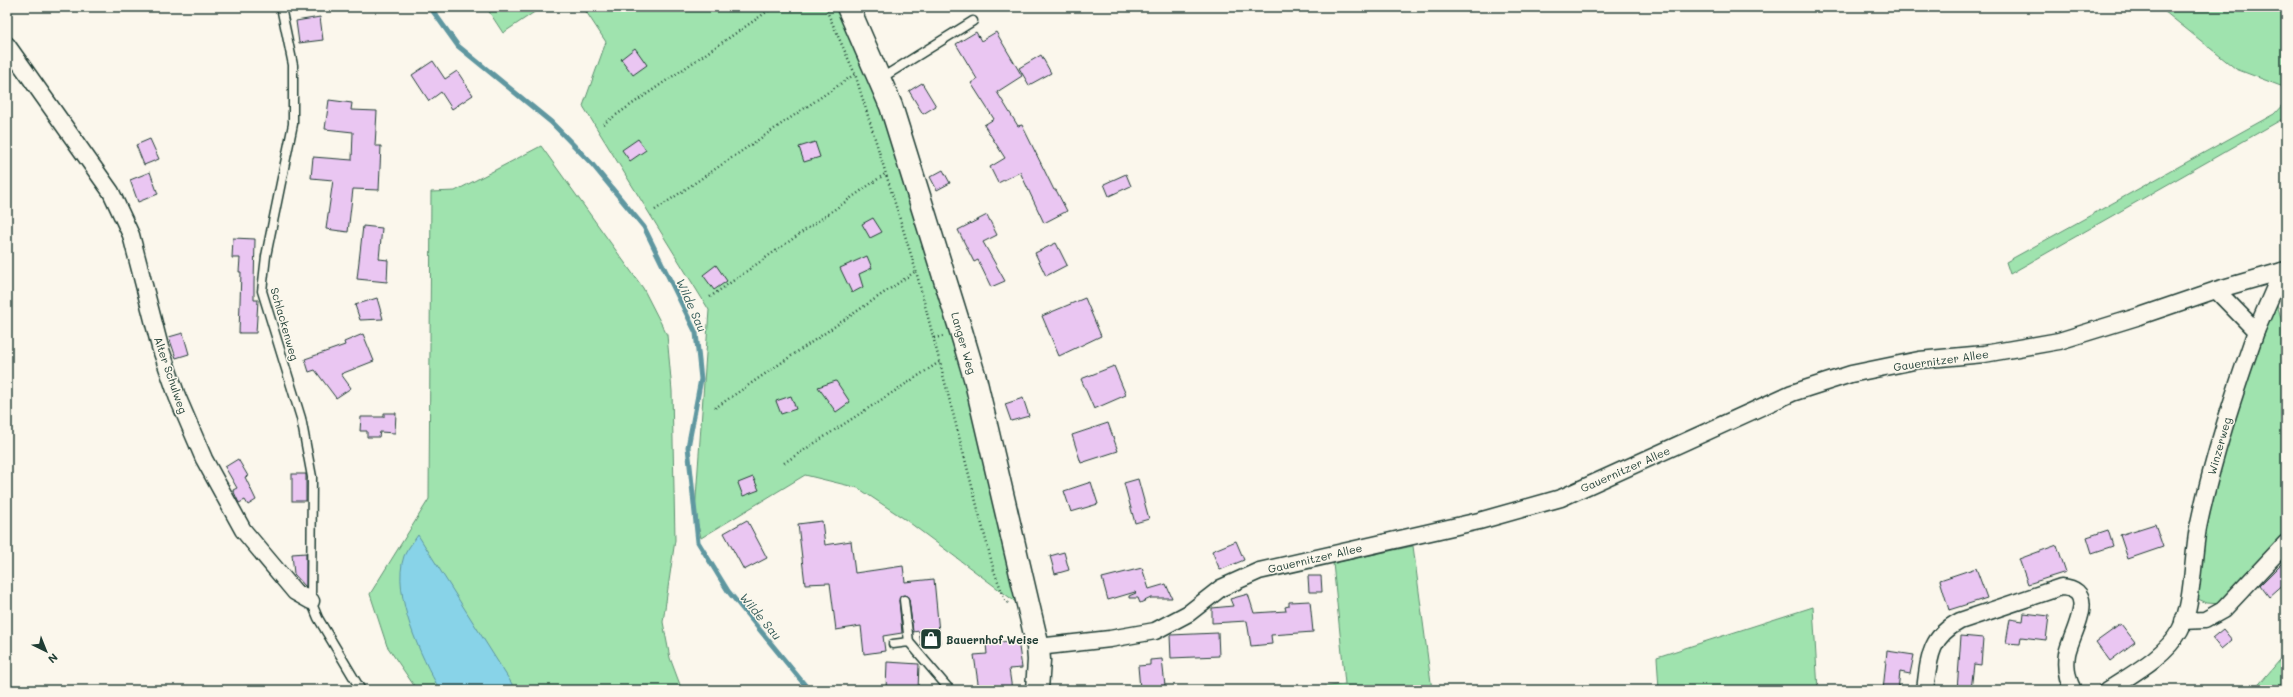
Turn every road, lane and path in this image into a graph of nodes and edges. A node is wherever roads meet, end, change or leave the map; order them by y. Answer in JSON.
{"nodes":[{"id":1,"x":281,"y":7,"type":"edge"},
{"id":2,"x":774,"y":7,"type":"edge"},
{"id":3,"x":825,"y":7,"type":"edge"},
{"id":4,"x":848,"y":7,"type":"edge"},
{"id":5,"x":973,"y":21,"type":"dead end"},
{"id":6,"x":7,"y":45,"type":"edge"},
{"id":7,"x":854,"y":74,"type":"junction"},
{"id":8,"x":879,"y":79,"type":"junction"},
{"id":9,"x":603,"y":124,"type":"dead end"},
{"id":10,"x":885,"y":174,"type":"junction"},
{"id":11,"x":655,"y":210,"type":"dead end"},
{"id":12,"x":916,"y":271,"type":"junction"},
{"id":13,"x":2284,"y":271,"type":"edge"},
{"id":14,"x":2216,"y":290,"type":"junction"},
{"id":15,"x":710,"y":298,"type":"dead end"},
{"id":16,"x":2256,"y":330,"type":"junction"},
{"id":17,"x":941,"y":361,"type":"junction"},
{"id":18,"x":715,"y":408,"type":"dead end"},
{"id":19,"x":784,"y":463,"type":"dead end"},
{"id":20,"x":2286,"y":543,"type":"edge"},
{"id":21,"x":904,"y":600,"type":"dead end"},
{"id":22,"x":311,"y":601,"type":"junction"},
{"id":23,"x":1032,"y":619,"type":"junction"},
{"id":24,"x":2183,"y":621,"type":"junction"},
{"id":25,"x":908,"y":642,"type":"junction"},
{"id":26,"x":893,"y":644,"type":"dead end"},
{"id":27,"x":1038,"y":647,"type":"junction"},
{"id":28,"x":361,"y":690,"type":"edge"},
{"id":29,"x":950,"y":690,"type":"edge"},
{"id":30,"x":1037,"y":690,"type":"edge"},
{"id":31,"x":1925,"y":690,"type":"edge"},
{"id":32,"x":2073,"y":690,"type":"edge"},
{"id":33,"x":2108,"y":690,"type":"edge"}],
"edges":[{"from":1,"to":22,"type":"lane","name":"Schlackenweg"},
{"from":2,"to":9,"type":"path"},
{"from":3,"to":7,"type":"path"},
{"from":4,"to":8,"type":"street","name":"Langer Weg"},
{"from":5,"to":8,"type":"lane"},
{"from":6,"to":22,"type":"street","name":"Alter Schulweg"},
{"from":7,"to":10,"type":"path"},
{"from":7,"to":11,"type":"path"},
{"from":8,"to":23,"type":"street","name":"Langer Weg"},
{"from":10,"to":12,"type":"path"},
{"from":10,"to":15,"type":"path"},
{"from":12,"to":17,"type":"path"},
{"from":12,"to":18,"type":"path"},
{"from":13,"to":14,"type":"street","name":"Gauernitzer Allee"},
{"from":13,"to":16,"type":"street","name":"Winzerweg"},
{"from":14,"to":16,"type":"street"},
{"from":14,"to":27,"type":"street","name":"Gauernitzer Allee"},
{"from":16,"to":24,"type":"street","name":"Winzerweg"},
{"from":17,"to":19,"type":"path"},
{"from":17,"to":23,"type":"path"},
{"from":20,"to":24,"type":"street"},
{"from":21,"to":25,"type":"lane"},
{"from":22,"to":28,"type":"lane"},
{"from":23,"to":27,"type":"street","name":"Langer Weg"},
{"from":24,"to":33,"type":"street","name":"Winzerweg"},
{"from":25,"to":26,"type":"lane"},
{"from":25,"to":29,"type":"lane"},
{"from":27,"to":30,"type":"street","name":"Langer Weg"},
{"from":31,"to":32,"type":"street"}]}
